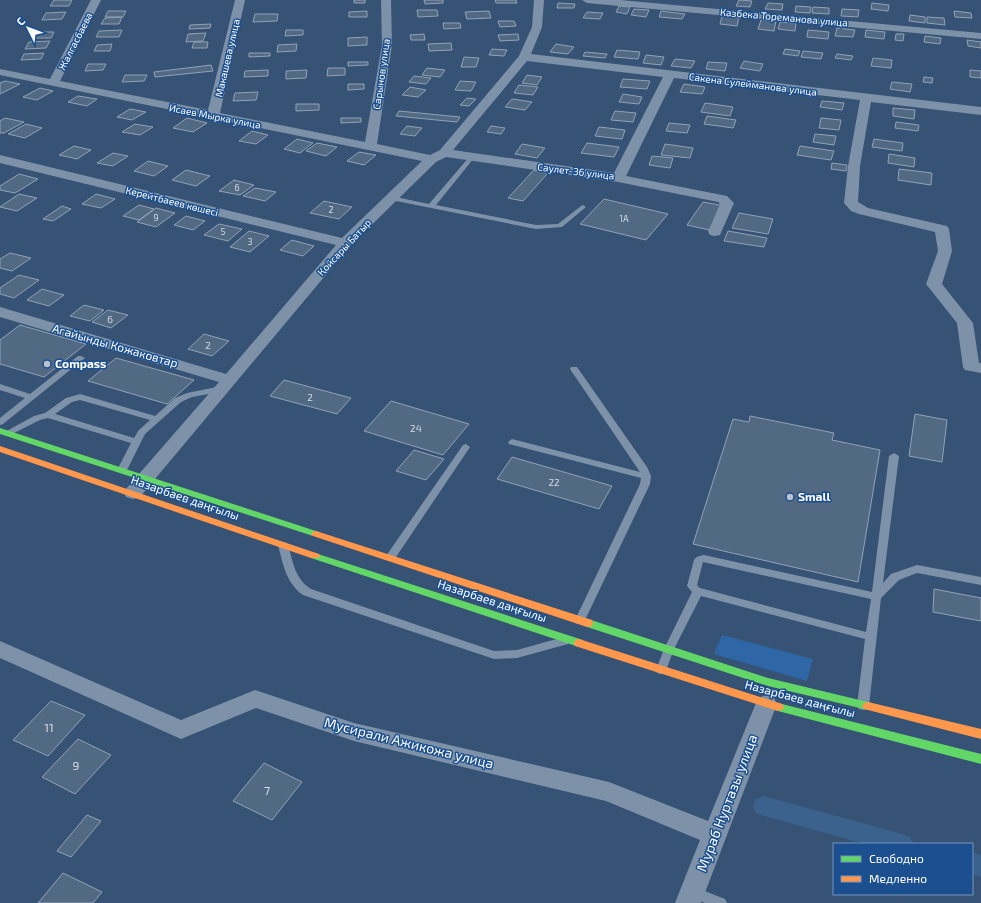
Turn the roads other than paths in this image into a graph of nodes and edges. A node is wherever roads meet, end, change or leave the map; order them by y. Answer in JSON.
{"nodes":[{"id":1,"x":96,"y":0,"type":"edge"},
{"id":2,"x":240,"y":0,"type":"edge"},
{"id":3,"x":386,"y":0,"type":"edge"},
{"id":4,"x":539,"y":0,"type":"edge"},
{"id":5,"x":587,"y":0,"type":"edge"},
{"id":6,"x":981,"y":36,"type":"edge"},
{"id":7,"x":524,"y":57,"type":"junction"},
{"id":8,"x":0,"y":72,"type":"edge"},
{"id":9,"x":670,"y":74,"type":"junction"},
{"id":10,"x":54,"y":83,"type":"junction"},
{"id":11,"x":866,"y":97,"type":"junction"},
{"id":12,"x":981,"y":111,"type":"edge"},
{"id":13,"x":213,"y":115,"type":"junction"},
{"id":14,"x":370,"y":147,"type":"junction"},
{"id":15,"x":444,"y":153,"type":"junction"},
{"id":16,"x":472,"y":157,"type":"junction"},
{"id":17,"x":0,"y":159,"type":"edge"},
{"id":18,"x":431,"y":159,"type":"junction"},
{"id":19,"x":618,"y":178,"type":"junction"},
{"id":20,"x":391,"y":198,"type":"junction"},
{"id":21,"x":432,"y":206,"type":"junction"},
{"id":22,"x":583,"y":207,"type":"dead end"},
{"id":23,"x":715,"y":232,"type":"dead end"},
{"id":24,"x":345,"y":243,"type":"junction"},
{"id":25,"x":0,"y":312,"type":"edge"},
{"id":26,"x":81,"y":358,"type":"dead end"},
{"id":27,"x":981,"y":368,"type":"edge"},
{"id":28,"x":574,"y":369,"type":"dead end"},
{"id":29,"x":226,"y":384,"type":"junction"},
{"id":30,"x":0,"y":387,"type":"edge"},
{"id":31,"x":31,"y":397,"type":"junction"},
{"id":32,"x":48,"y":415,"type":"junction"},
{"id":33,"x":157,"y":419,"type":"junction"},
{"id":34,"x":0,"y":422,"type":"edge"},
{"id":35,"x":3,"y":432,"type":"edge"},
{"id":36,"x":136,"y":442,"type":"junction"},
{"id":37,"x":512,"y":442,"type":"dead end"},
{"id":38,"x":466,"y":447,"type":"dead end"},
{"id":39,"x":0,"y":449,"type":"edge"},
{"id":40,"x":894,"y":456,"type":"dead end"},
{"id":41,"x":122,"y":470,"type":"junction"},
{"id":42,"x":646,"y":476,"type":"junction"},
{"id":43,"x":147,"y":478,"type":"junction"},
{"id":44,"x":133,"y":493,"type":"junction"},
{"id":45,"x":283,"y":545,"type":"junction"},
{"id":46,"x":390,"y":558,"type":"junction"},
{"id":47,"x":981,"y":581,"type":"edge"},
{"id":48,"x":697,"y":591,"type":"junction"},
{"id":49,"x":876,"y":597,"type":"junction"},
{"id":50,"x":575,"y":630,"type":"junction"},
{"id":51,"x":871,"y":637,"type":"junction"},
{"id":52,"x":0,"y":649,"type":"edge"},
{"id":53,"x":669,"y":649,"type":"junction"},
{"id":54,"x":661,"y":670,"type":"junction"},
{"id":55,"x":766,"y":704,"type":"junction"},
{"id":56,"x":863,"y":706,"type":"junction"},
{"id":57,"x":981,"y":734,"type":"edge"},
{"id":58,"x":981,"y":759,"type":"edge"},
{"id":59,"x":715,"y":835,"type":"junction"},
{"id":60,"x":690,"y":897,"type":"edge"},
{"id":61,"x":720,"y":903,"type":"edge"}],
"edges":[{"from":1,"to":10,"type":"street","name":"Жалгасбаева"},
{"from":2,"to":13,"type":"street","name":"Макашева улица"},
{"from":3,"to":14,"type":"street","name":"Сарынов улица"},
{"from":4,"to":7,"type":"street","name":"Қойсары Батыр"},
{"from":5,"to":6,"type":"street","name":"Казбека Тореманова улица"},
{"from":7,"to":9,"type":"street","name":"Сакена Сулейманова улица"},
{"from":7,"to":15,"type":"street","name":"Қойсары Батыр"},
{"from":8,"to":10,"type":"street","name":"Исаев Мырка улица"},
{"from":9,"to":11,"type":"street","name":"Сакена Сулейманова улица"},
{"from":9,"to":19,"type":"street","name":"Саулет-36 улица"},
{"from":10,"to":13,"type":"street","name":"Исаев Мырка улица"},
{"from":11,"to":12,"type":"street","name":"Сакена Сулейманова улица"},
{"from":11,"to":27,"type":"street"},
{"from":13,"to":14,"type":"street","name":"Исаев Мырка улица"},
{"from":14,"to":18,"type":"street","name":"Исаев Мырка улица"},
{"from":15,"to":16,"type":"street","name":"Саулет-36 улица"},
{"from":15,"to":18,"type":"street","name":"Қойсары Батыр"},
{"from":16,"to":19,"type":"street","name":"Саулет-36 улица"},
{"from":16,"to":21,"type":"lane"},
{"from":17,"to":24,"type":"street","name":"Керейтбаеев көшесі"},
{"from":18,"to":20,"type":"street","name":"Қойсары Батыр"},
{"from":19,"to":23,"type":"street"},
{"from":20,"to":21,"type":"lane"},
{"from":20,"to":24,"type":"street","name":"Қойсары Батыр"},
{"from":21,"to":22,"type":"lane"},
{"from":24,"to":29,"type":"street","name":"Қойсары Батыр"},
{"from":25,"to":29,"type":"street","name":"Агайынды Кожаковтар"},
{"from":26,"to":31,"type":"lane"},
{"from":28,"to":42,"type":"lane"},
{"from":29,"to":33,"type":"lane"},
{"from":29,"to":43,"type":"street","name":"Қойсары Батыр"},
{"from":30,"to":31,"type":"lane"},
{"from":31,"to":34,"type":"lane"},
{"from":32,"to":33,"type":"lane"},
{"from":32,"to":35,"type":"lane"},
{"from":32,"to":36,"type":"lane"},
{"from":33,"to":36,"type":"lane"},
{"from":35,"to":41,"type":"main road","name":"Назарбаев даңғылы"},
{"from":36,"to":41,"type":"lane"},
{"from":37,"to":42,"type":"lane"},
{"from":38,"to":46,"type":"lane"},
{"from":39,"to":44,"type":"main road","name":"Назарбаев даңғылы"},
{"from":40,"to":49,"type":"lane"},
{"from":41,"to":43,"type":"main road","name":"Назарбаев даңғылы"},
{"from":42,"to":50,"type":"lane"},
{"from":43,"to":44,"type":"street","name":"Қойсары Батыр"},
{"from":43,"to":46,"type":"main road","name":"Назарбаев даңғылы"},
{"from":44,"to":45,"type":"main road","name":"Назарбаев даңғылы"},
{"from":45,"to":50,"type":"main road","name":"Назарбаев даңғылы"},
{"from":45,"to":50,"type":"lane"},
{"from":46,"to":50,"type":"main road","name":"Назарбаев даңғылы"},
{"from":47,"to":49,"type":"lane"},
{"from":48,"to":49,"type":"lane"},
{"from":48,"to":51,"type":"lane"},
{"from":48,"to":53,"type":"lane"},
{"from":49,"to":51,"type":"lane"},
{"from":50,"to":53,"type":"main road","name":"Назарбаев даңғылы"},
{"from":50,"to":54,"type":"main road","name":"Назарбаев даңғылы"},
{"from":51,"to":56,"type":"lane"},
{"from":52,"to":59,"type":"street","name":"Мусирали Ажикожа улица"},
{"from":53,"to":54,"type":"lane"},
{"from":53,"to":56,"type":"main road","name":"Назарбаев даңғылы"},
{"from":54,"to":55,"type":"main road","name":"Назарбаев даңғылы"},
{"from":55,"to":58,"type":"main road","name":"Назарбаев даңғылы"},
{"from":55,"to":59,"type":"street","name":"Мураб Нуртазы улица"},
{"from":56,"to":57,"type":"main road","name":"Назарбаев даңғылы"},
{"from":59,"to":60,"type":"street","name":"Мураб Нуртазы улица"},
{"from":60,"to":61,"type":"lane"}]}
